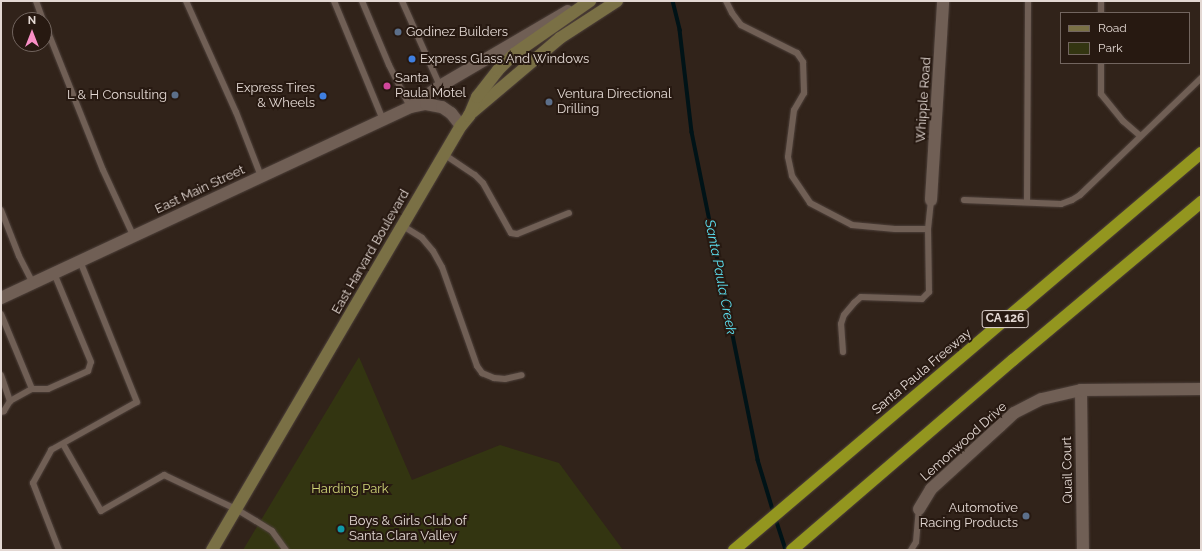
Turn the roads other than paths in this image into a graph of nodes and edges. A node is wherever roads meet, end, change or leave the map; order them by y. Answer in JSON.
{"nodes":[{"id":1,"x":36,"y":1,"type":"edge"},
{"id":2,"x":186,"y":1,"type":"edge"},
{"id":3,"x":334,"y":1,"type":"edge"},
{"id":4,"x":362,"y":1,"type":"edge"},
{"id":5,"x":402,"y":1,"type":"edge"},
{"id":6,"x":585,"y":1,"type":"edge"},
{"id":7,"x":590,"y":1,"type":"edge"},
{"id":8,"x":617,"y":1,"type":"edge"},
{"id":9,"x":726,"y":1,"type":"edge"},
{"id":10,"x":943,"y":1,"type":"edge"},
{"id":11,"x":1028,"y":1,"type":"edge"},
{"id":12,"x":1101,"y":1,"type":"edge"},
{"id":13,"x":40,"y":12,"type":"edge"},
{"id":14,"x":1101,"y":12,"type":"edge"},
{"id":15,"x":52,"y":41,"type":"edge"},
{"id":16,"x":1100,"y":64,"type":"edge"},
{"id":17,"x":1201,"y":78,"type":"edge"},
{"id":18,"x":440,"y":86,"type":"junction"},
{"id":19,"x":410,"y":107,"type":"junction"},
{"id":20,"x":384,"y":120,"type":"junction"},
{"id":21,"x":465,"y":121,"type":"junction"},
{"id":22,"x":1140,"y":136,"type":"junction"},
{"id":23,"x":1201,"y":153,"type":"edge"},
{"id":24,"x":445,"y":155,"type":"junction"},
{"id":25,"x":261,"y":176,"type":"junction"},
{"id":26,"x":931,"y":200,"type":"joint"},
{"id":27,"x":964,"y":200,"type":"dead end"},
{"id":28,"x":1027,"y":202,"type":"junction"},
{"id":29,"x":1201,"y":202,"type":"edge"},
{"id":30,"x":1,"y":210,"type":"edge"},
{"id":31,"x":569,"y":213,"type":"dead end"},
{"id":32,"x":403,"y":226,"type":"junction"},
{"id":33,"x":928,"y":229,"type":"junction"},
{"id":34,"x":134,"y":237,"type":"junction"},
{"id":35,"x":80,"y":261,"type":"junction"},
{"id":36,"x":54,"y":273,"type":"junction"},
{"id":37,"x":33,"y":283,"type":"junction"},
{"id":38,"x":1,"y":298,"type":"edge"},
{"id":39,"x":1,"y":314,"type":"edge"},
{"id":40,"x":843,"y":352,"type":"dead end"},
{"id":41,"x":1,"y":375,"type":"edge"},
{"id":42,"x":522,"y":375,"type":"dead end"},
{"id":43,"x":32,"y":389,"type":"junction"},
{"id":44,"x":1201,"y":389,"type":"edge"},
{"id":45,"x":1081,"y":390,"type":"junction"},
{"id":46,"x":10,"y":401,"type":"junction"},
{"id":47,"x":1,"y":412,"type":"edge"},
{"id":48,"x":63,"y":444,"type":"junction"},
{"id":49,"x":236,"y":509,"type":"junction"},
{"id":50,"x":919,"y":509,"type":"joint"},
{"id":51,"x":58,"y":550,"type":"edge"},
{"id":52,"x":212,"y":550,"type":"edge"},
{"id":53,"x":286,"y":550,"type":"edge"},
{"id":54,"x":734,"y":550,"type":"edge"},
{"id":55,"x":792,"y":550,"type":"edge"},
{"id":56,"x":911,"y":550,"type":"edge"},
{"id":57,"x":1082,"y":550,"type":"edge"}],
"edges":[{"from":1,"to":13,"type":"lane"},
{"from":2,"to":25,"type":"lane"},
{"from":3,"to":20,"type":"lane"},
{"from":4,"to":19,"type":"lane"},
{"from":5,"to":18,"type":"lane"},
{"from":6,"to":18,"type":"street","name":"East Main Street"},
{"from":7,"to":21,"type":"main road","name":"East Harvard Boulevard"},
{"from":8,"to":21,"type":"main road"},
{"from":9,"to":33,"type":"lane"},
{"from":10,"to":26,"type":"street","name":"Whipple Road"},
{"from":11,"to":28,"type":"lane"},
{"from":12,"to":14,"type":"lane"},
{"from":15,"to":34,"type":"lane"},
{"from":16,"to":22,"type":"lane"},
{"from":17,"to":22,"type":"lane"},
{"from":18,"to":19,"type":"street","name":"East Main Street"},
{"from":19,"to":20,"type":"street","name":"East Main Street"},
{"from":19,"to":21,"type":"street","name":"East Main Street"},
{"from":20,"to":25,"type":"street","name":"East Main Street"},
{"from":21,"to":24,"type":"main road","name":"East Harvard Boulevard"},
{"from":22,"to":28,"type":"lane"},
{"from":23,"to":54,"type":"highway","name":"Santa Paula Freeway","number":"CA 126"},
{"from":24,"to":31,"type":"lane"},
{"from":24,"to":32,"type":"main road","name":"East Harvard Boulevard"},
{"from":25,"to":34,"type":"street","name":"East Main Street"},
{"from":26,"to":33,"type":"lane"},
{"from":27,"to":28,"type":"lane"},
{"from":29,"to":55,"type":"highway","number":"CA 126"},
{"from":30,"to":37,"type":"lane"},
{"from":32,"to":42,"type":"lane"},
{"from":32,"to":49,"type":"main road","name":"East Harvard Boulevard"},
{"from":33,"to":40,"type":"lane"},
{"from":34,"to":35,"type":"street","name":"East Main Street"},
{"from":35,"to":36,"type":"street","name":"East Main Street"},
{"from":35,"to":48,"type":"lane"},
{"from":36,"to":37,"type":"street","name":"East Main Street"},
{"from":36,"to":43,"type":"lane"},
{"from":37,"to":38,"type":"street","name":"East Main Street"},
{"from":39,"to":43,"type":"lane"},
{"from":41,"to":46,"type":"lane"},
{"from":43,"to":46,"type":"lane"},
{"from":44,"to":45,"type":"street","name":"Lemonwood Drive"},
{"from":45,"to":50,"type":"street","name":"Lemonwood Drive"},
{"from":45,"to":57,"type":"street","name":"Quail Court"},
{"from":46,"to":47,"type":"lane"},
{"from":48,"to":49,"type":"lane"},
{"from":48,"to":51,"type":"lane"},
{"from":49,"to":52,"type":"main road","name":"East Harvard Boulevard"},
{"from":49,"to":53,"type":"lane"},
{"from":50,"to":56,"type":"lane"}]}
